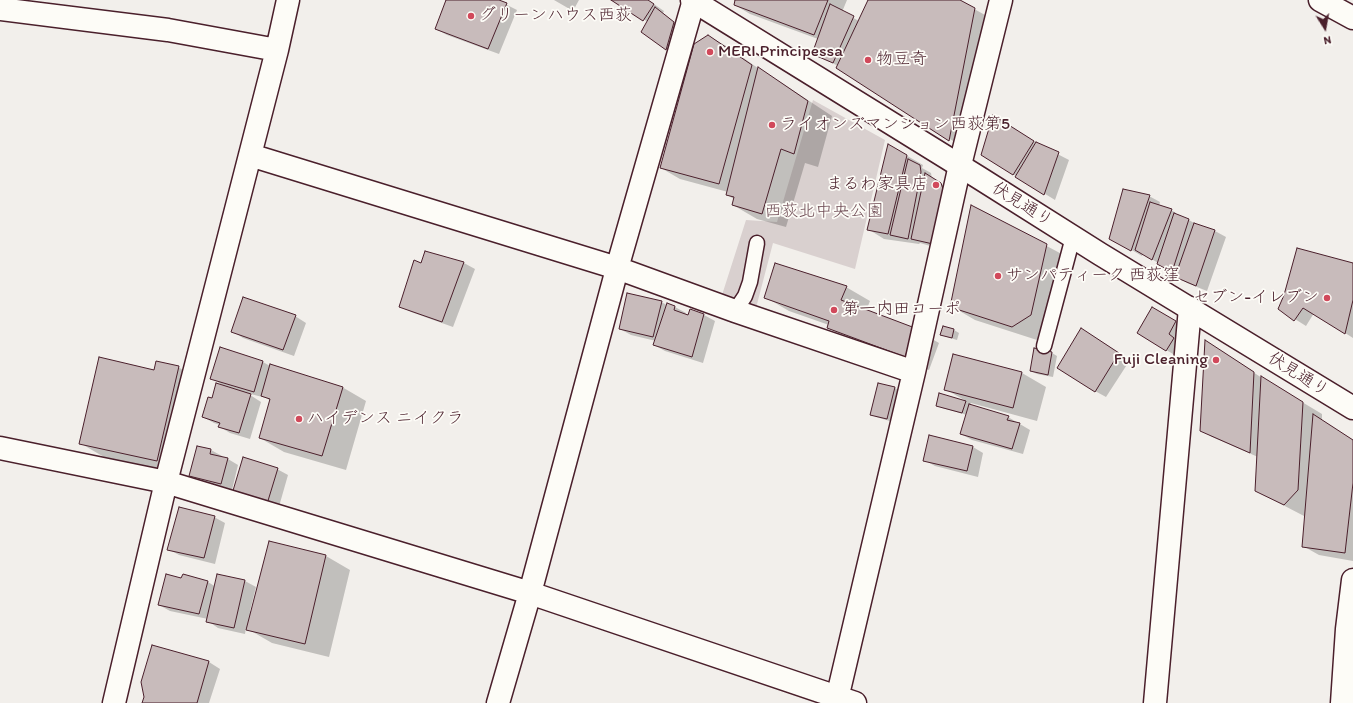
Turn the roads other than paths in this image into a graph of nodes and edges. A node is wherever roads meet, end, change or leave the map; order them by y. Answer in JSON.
{"nodes":[{"id":1,"x":2,"y":0,"type":"edge"},
{"id":2,"x":288,"y":0,"type":"edge"},
{"id":3,"x":693,"y":0,"type":"edge"},
{"id":4,"x":1001,"y":0,"type":"edge"},
{"id":5,"x":1320,"y":0,"type":"edge"},
{"id":6,"x":0,"y":9,"type":"edge"},
{"id":7,"x":1353,"y":18,"type":"edge"},
{"id":8,"x":277,"y":50,"type":"junction"},
{"id":9,"x":250,"y":155,"type":"junction"},
{"id":10,"x":960,"y":165,"type":"junction"},
{"id":11,"x":1073,"y":237,"type":"junction"},
{"id":12,"x":757,"y":243,"type":"dead end"},
{"id":13,"x":617,"y":268,"type":"junction"},
{"id":14,"x":1190,"y":308,"type":"junction"},
{"id":15,"x":735,"y":311,"type":"junction"},
{"id":16,"x":1044,"y":346,"type":"dead end"},
{"id":17,"x":914,"y":372,"type":"junction"},
{"id":18,"x":1353,"y":408,"type":"edge"},
{"id":19,"x":0,"y":448,"type":"edge"},
{"id":20,"x":166,"y":482,"type":"junction"},
{"id":21,"x":1353,"y":580,"type":"edge"},
{"id":22,"x":530,"y":593,"type":"junction"},
{"id":23,"x":843,"y":701,"type":"edge"},
{"id":24,"x":114,"y":703,"type":"edge"},
{"id":25,"x":498,"y":703,"type":"edge"},
{"id":26,"x":1155,"y":703,"type":"edge"},
{"id":27,"x":1342,"y":703,"type":"edge"}],
"edges":[{"from":1,"to":6,"type":"street"},
{"from":2,"to":8,"type":"street"},
{"from":3,"to":10,"type":"street","name":"伏見通り"},
{"from":3,"to":13,"type":"street"},
{"from":4,"to":10,"type":"street"},
{"from":5,"to":7,"type":"street"},
{"from":6,"to":8,"type":"street"},
{"from":8,"to":9,"type":"street"},
{"from":9,"to":13,"type":"street"},
{"from":9,"to":20,"type":"street"},
{"from":10,"to":11,"type":"street","name":"伏見通り"},
{"from":10,"to":17,"type":"street"},
{"from":11,"to":14,"type":"street","name":"伏見通り"},
{"from":11,"to":16,"type":"lane"},
{"from":12,"to":15,"type":"lane"},
{"from":13,"to":15,"type":"street"},
{"from":13,"to":22,"type":"street"},
{"from":14,"to":18,"type":"street","name":"伏見通り"},
{"from":14,"to":26,"type":"street"},
{"from":15,"to":17,"type":"street"},
{"from":17,"to":23,"type":"street"},
{"from":19,"to":20,"type":"street"},
{"from":20,"to":22,"type":"street"},
{"from":20,"to":24,"type":"street"},
{"from":21,"to":27,"type":"street"},
{"from":22,"to":23,"type":"street"},
{"from":22,"to":25,"type":"street"}]}
